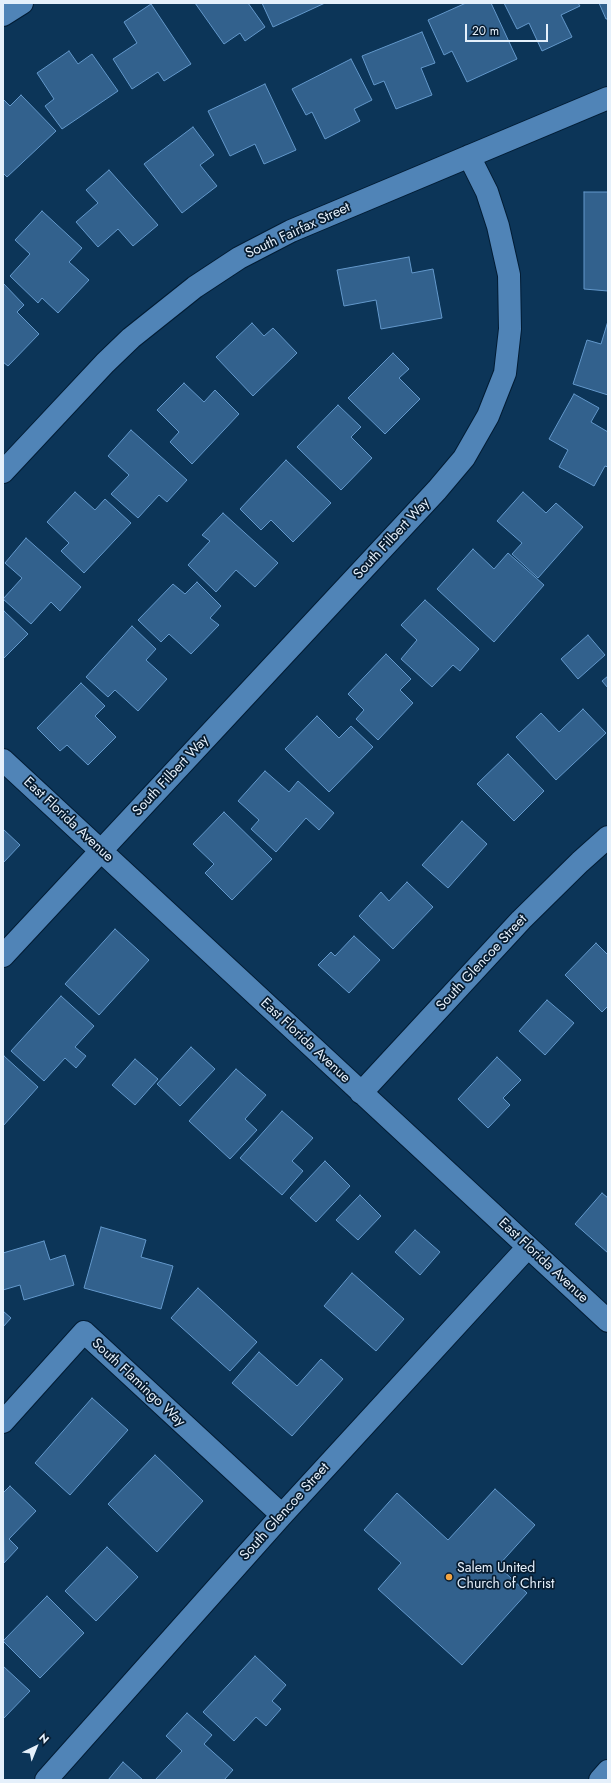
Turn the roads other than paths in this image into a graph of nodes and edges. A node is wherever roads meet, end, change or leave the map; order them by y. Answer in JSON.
{"nodes":[{"id":1,"x":22,"y":3,"type":"edge"},
{"id":2,"x":3,"y":15,"type":"edge"},
{"id":3,"x":608,"y":98,"type":"edge"},
{"id":4,"x":469,"y":156,"type":"junction"},
{"id":5,"x":3,"y":472,"type":"edge"},
{"id":6,"x":3,"y":760,"type":"edge"},
{"id":7,"x":608,"y":837,"type":"edge"},
{"id":8,"x":101,"y":851,"type":"junction"},
{"id":9,"x":3,"y":956,"type":"edge"},
{"id":10,"x":361,"y":1093,"type":"junction"},
{"id":11,"x":528,"y":1247,"type":"junction"},
{"id":12,"x":608,"y":1321,"type":"edge"},
{"id":13,"x":3,"y":1422,"type":"edge"},
{"id":14,"x":282,"y":1515,"type":"junction"},
{"id":15,"x":608,"y":1771,"type":"edge"},
{"id":16,"x":46,"y":1780,"type":"edge"},
{"id":17,"x":600,"y":1780,"type":"edge"}],
"edges":[{"from":1,"to":2,"type":"street"},
{"from":3,"to":4,"type":"street","name":"South Fairfax Street"},
{"from":4,"to":5,"type":"street","name":"South Fairfax Street"},
{"from":4,"to":8,"type":"street","name":"South Filbert Way"},
{"from":6,"to":8,"type":"street","name":"East Florida Avenue"},
{"from":7,"to":10,"type":"street","name":"South Glencoe Street"},
{"from":8,"to":9,"type":"street","name":"South Filbert Way"},
{"from":8,"to":10,"type":"street","name":"East Florida Avenue"},
{"from":10,"to":11,"type":"street","name":"East Florida Avenue"},
{"from":11,"to":12,"type":"street","name":"East Florida Avenue"},
{"from":11,"to":14,"type":"street","name":"South Glencoe Street"},
{"from":13,"to":14,"type":"street","name":"South Flamingo Way"},
{"from":14,"to":16,"type":"street","name":"South Glencoe Street"},
{"from":15,"to":17,"type":"street"}]}
